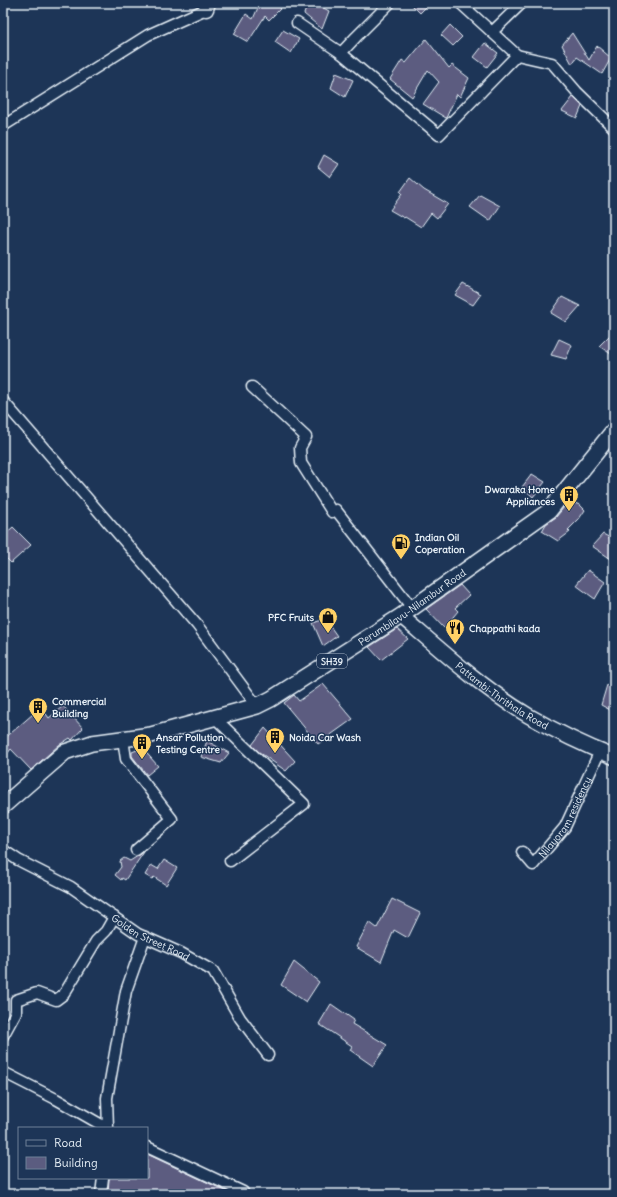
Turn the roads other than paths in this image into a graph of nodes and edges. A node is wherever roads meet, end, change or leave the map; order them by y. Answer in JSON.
{"nodes":[{"id":1,"x":390,"y":3,"type":"edge"},
{"id":2,"x":460,"y":3,"type":"edge"},
{"id":3,"x":522,"y":3,"type":"edge"},
{"id":4,"x":207,"y":6,"type":"edge"},
{"id":5,"x":297,"y":23,"type":"dead end"},
{"id":6,"x":492,"y":32,"type":"junction"},
{"id":7,"x":341,"y":53,"type":"junction"},
{"id":8,"x":517,"y":55,"type":"junction"},
{"id":9,"x":3,"y":126,"type":"edge"},
{"id":10,"x":614,"y":128,"type":"edge"},
{"id":11,"x":252,"y":387,"type":"dead end"},
{"id":12,"x":3,"y":401,"type":"edge"},
{"id":13,"x":614,"y":430,"type":"edge"},
{"id":14,"x":407,"y":612,"type":"junction"},
{"id":15,"x":257,"y":706,"type":"junction"},
{"id":16,"x":215,"y":718,"type":"junction"},
{"id":17,"x":123,"y":739,"type":"junction"},
{"id":18,"x":600,"y":751,"type":"junction"},
{"id":19,"x":614,"y":757,"type":"edge"},
{"id":20,"x":3,"y":806,"type":"edge"},
{"id":21,"x":3,"y":850,"type":"edge"},
{"id":22,"x":136,"y":850,"type":"dead end"},
{"id":23,"x":522,"y":852,"type":"dead end"},
{"id":24,"x":230,"y":861,"type":"dead end"},
{"id":25,"x":114,"y":917,"type":"junction"},
{"id":26,"x":145,"y":937,"type":"junction"},
{"id":27,"x":3,"y":1036,"type":"edge"},
{"id":28,"x":268,"y":1054,"type":"dead end"},
{"id":29,"x":3,"y":1072,"type":"edge"},
{"id":30,"x":106,"y":1127,"type":"edge"},
{"id":31,"x":108,"y":1127,"type":"edge"},
{"id":32,"x":148,"y":1147,"type":"edge"},
{"id":33,"x":103,"y":1179,"type":"edge"},
{"id":34,"x":101,"y":1194,"type":"edge"},
{"id":35,"x":244,"y":1194,"type":"edge"}],
"edges":[{"from":1,"to":7,"type":"street"},
{"from":2,"to":6,"type":"street"},
{"from":3,"to":6,"type":"street"},
{"from":4,"to":9,"type":"street"},
{"from":5,"to":7,"type":"street"},
{"from":6,"to":8,"type":"street"},
{"from":7,"to":8,"type":"street"},
{"from":8,"to":10,"type":"street"},
{"from":11,"to":14,"type":"street"},
{"from":12,"to":15,"type":"street"},
{"from":13,"to":14,"type":"main road","name":"Perumbilavu-Nilambur Road","number":"SH39"},
{"from":14,"to":15,"type":"main road","name":"Perumbilavu-Nilambur Road","number":"SH39"},
{"from":14,"to":18,"type":"main road","name":"Pattambi-Thrithala Road"},
{"from":15,"to":16,"type":"main road","name":"Perumbilavu-Nilambur Road","number":"SH39"},
{"from":16,"to":17,"type":"main road","name":"Perumbilavu-Nilambur Road","number":"SH39"},
{"from":16,"to":24,"type":"street"},
{"from":17,"to":20,"type":"main road","name":"Perumbilavu-Nilambur Road","number":"SH39"},
{"from":17,"to":22,"type":"street"},
{"from":18,"to":19,"type":"main road","name":"Pattambi-Thrithala Road"},
{"from":18,"to":23,"type":"street","name":"Nilayoram residency"},
{"from":21,"to":25,"type":"street","name":"Golden Street Road"},
{"from":25,"to":26,"type":"street","name":"Golden Street Road"},
{"from":25,"to":27,"type":"street"},
{"from":26,"to":28,"type":"street","name":"Golden Street Road"},
{"from":26,"to":31,"type":"street"},
{"from":29,"to":30,"type":"street"},
{"from":32,"to":35,"type":"street"},
{"from":33,"to":34,"type":"street"}]}
